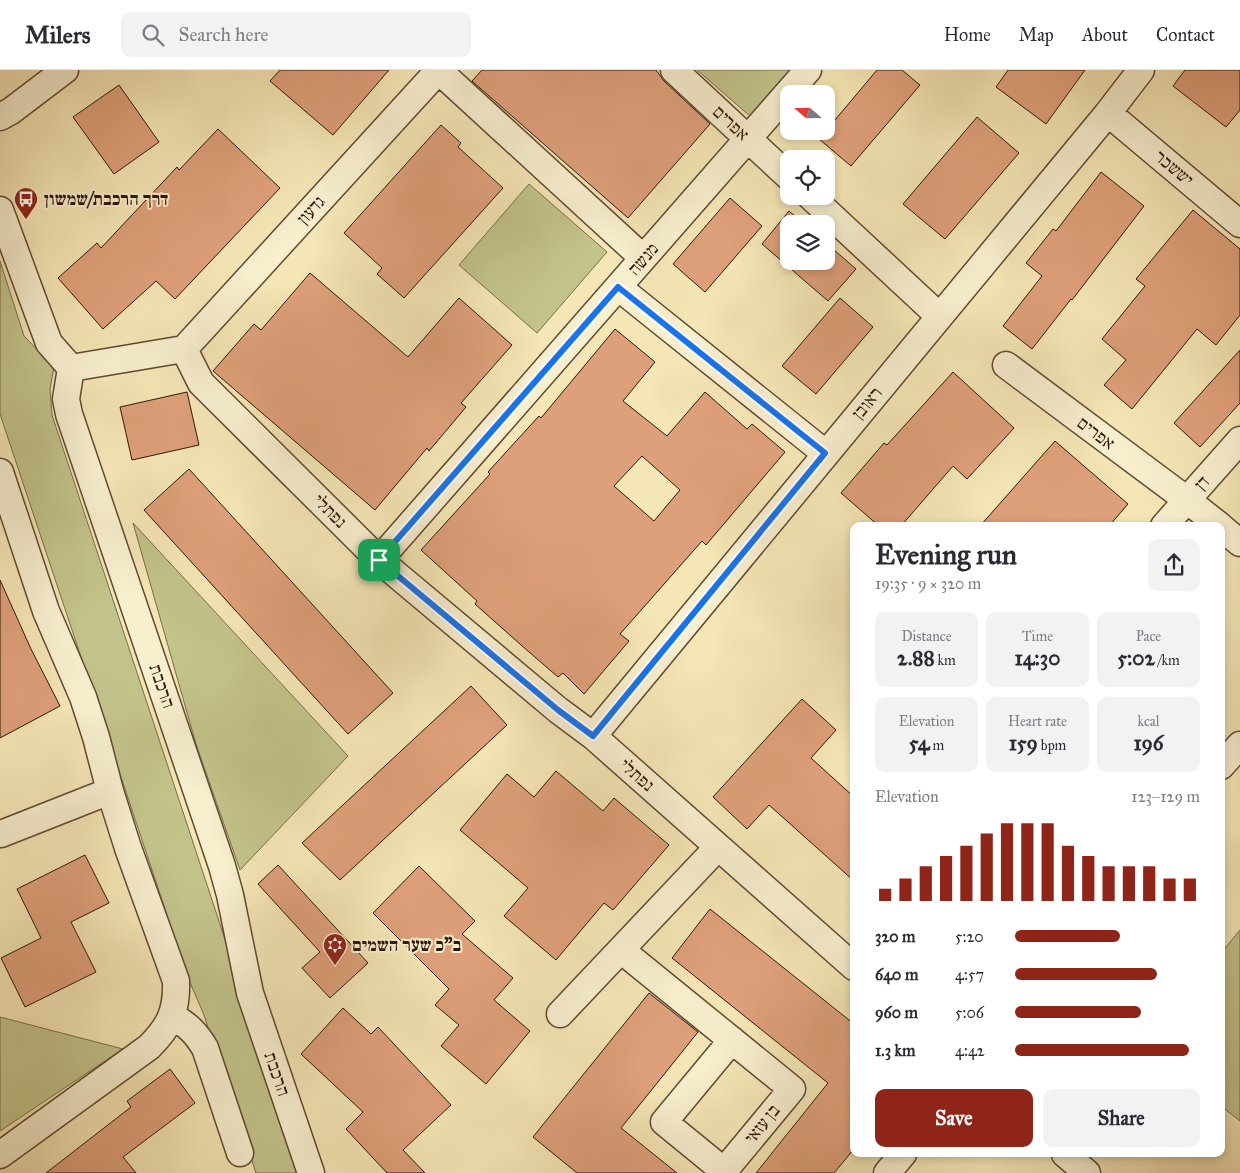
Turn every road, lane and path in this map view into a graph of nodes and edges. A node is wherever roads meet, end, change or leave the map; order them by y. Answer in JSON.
{"nodes":[{"id":1,"x":64,"y":70,"type":"edge"},
{"id":2,"x":439,"y":70,"type":"edge"},
{"id":3,"x":674,"y":70,"type":"edge"},
{"id":4,"x":808,"y":70,"type":"edge"},
{"id":5,"x":1141,"y":70,"type":"edge"},
{"id":6,"x":1108,"y":113,"type":"junction"},
{"id":7,"x":0,"y":117,"type":"edge"},
{"id":8,"x":748,"y":139,"type":"junction"},
{"id":9,"x":780,"y":169,"type":"edge"},
{"id":10,"x":820,"y":205,"type":"edge"},
{"id":11,"x":0,"y":210,"type":"edge"},
{"id":12,"x":1240,"y":224,"type":"edge"},
{"id":13,"x":643,"y":258,"type":"junction"},
{"id":14,"x":618,"y":287,"type":"junction"},
{"id":15,"x":939,"y":316,"type":"junction"},
{"id":16,"x":184,"y":349,"type":"junction"},
{"id":17,"x":1006,"y":365,"type":"dead end"},
{"id":18,"x":70,"y":368,"type":"junction"},
{"id":19,"x":1240,"y":440,"type":"edge"},
{"id":20,"x":825,"y":453,"type":"junction"},
{"id":21,"x":0,"y":472,"type":"edge"},
{"id":22,"x":1187,"y":500,"type":"junction"},
{"id":23,"x":1168,"y":522,"type":"edge"},
{"id":24,"x":1214,"y":522,"type":"edge"},
{"id":25,"x":1225,"y":531,"type":"edge"},
{"id":26,"x":1240,"y":542,"type":"edge"},
{"id":27,"x":379,"y":560,"type":"junction"},
{"id":28,"x":593,"y":736,"type":"junction"},
{"id":29,"x":1240,"y":745,"type":"edge"},
{"id":30,"x":1225,"y":762,"type":"edge"},
{"id":31,"x":110,"y":791,"type":"junction"},
{"id":32,"x":1,"y":834,"type":"dead end"},
{"id":33,"x":718,"y":847,"type":"junction"},
{"id":34,"x":620,"y":950,"type":"junction"},
{"id":35,"x":850,"y":963,"type":"edge"},
{"id":36,"x":560,"y":1014,"type":"dead end"},
{"id":37,"x":172,"y":1016,"type":"junction"},
{"id":38,"x":732,"y":1040,"type":"junction"},
{"id":39,"x":240,"y":1152,"type":"dead end"},
{"id":40,"x":0,"y":1155,"type":"edge"},
{"id":41,"x":901,"y":1157,"type":"edge"},
{"id":42,"x":1068,"y":1157,"type":"edge"},
{"id":43,"x":311,"y":1173,"type":"edge"},
{"id":44,"x":888,"y":1173,"type":"edge"},
{"id":45,"x":1087,"y":1173,"type":"edge"}],
"edges":[{"from":1,"to":7,"type":"street"},
{"from":2,"to":13,"type":"street"},
{"from":2,"to":16,"type":"street","name":"גדעון"},
{"from":3,"to":8,"type":"street","name":"אפרים"},
{"from":4,"to":8,"type":"street","name":"מנשה"},
{"from":5,"to":6,"type":"street","name":"ראובן"},
{"from":6,"to":12,"type":"street","name":"יששכר"},
{"from":6,"to":15,"type":"street","name":"ראובן"},
{"from":8,"to":9,"type":"street","name":"אפרים"},
{"from":8,"to":13,"type":"street","name":"מנשה"},
{"from":10,"to":15,"type":"street"},
{"from":11,"to":18,"type":"street"},
{"from":13,"to":14,"type":"street","name":"מנשה"},
{"from":14,"to":20,"type":"street"},
{"from":14,"to":27,"type":"street","name":"מנשה"},
{"from":15,"to":20,"type":"street","name":"ראובן"},
{"from":16,"to":18,"type":"street"},
{"from":16,"to":27,"type":"street","name":"נפתלי"},
{"from":17,"to":22,"type":"street","name":"אפרים"},
{"from":18,"to":43,"type":"street","name":"הרכבת"},
{"from":19,"to":22,"type":"street","name":"דן"},
{"from":20,"to":28,"type":"street","name":"ראובן"},
{"from":21,"to":31,"type":"street"},
{"from":22,"to":23,"type":"street","name":"דן"},
{"from":22,"to":24,"type":"street","name":"אפרים"},
{"from":25,"to":26,"type":"street","name":"אפרים"},
{"from":27,"to":28,"type":"street","name":"נפתלי"},
{"from":28,"to":33,"type":"street","name":"נפתלי"},
{"from":29,"to":30,"type":"street"},
{"from":31,"to":32,"type":"street"},
{"from":31,"to":37,"type":"street"},
{"from":33,"to":34,"type":"street"},
{"from":33,"to":35,"type":"street","name":"נפתלי"},
{"from":34,"to":36,"type":"street"},
{"from":34,"to":38,"type":"street","name":"בן עזאי"},
{"from":37,"to":39,"type":"street"},
{"from":37,"to":40,"type":"street"},
{"from":38,"to":38,"type":"street","name":"בן עזאי"},
{"from":41,"to":44,"type":"street"},
{"from":42,"to":45,"type":"street"}]}
